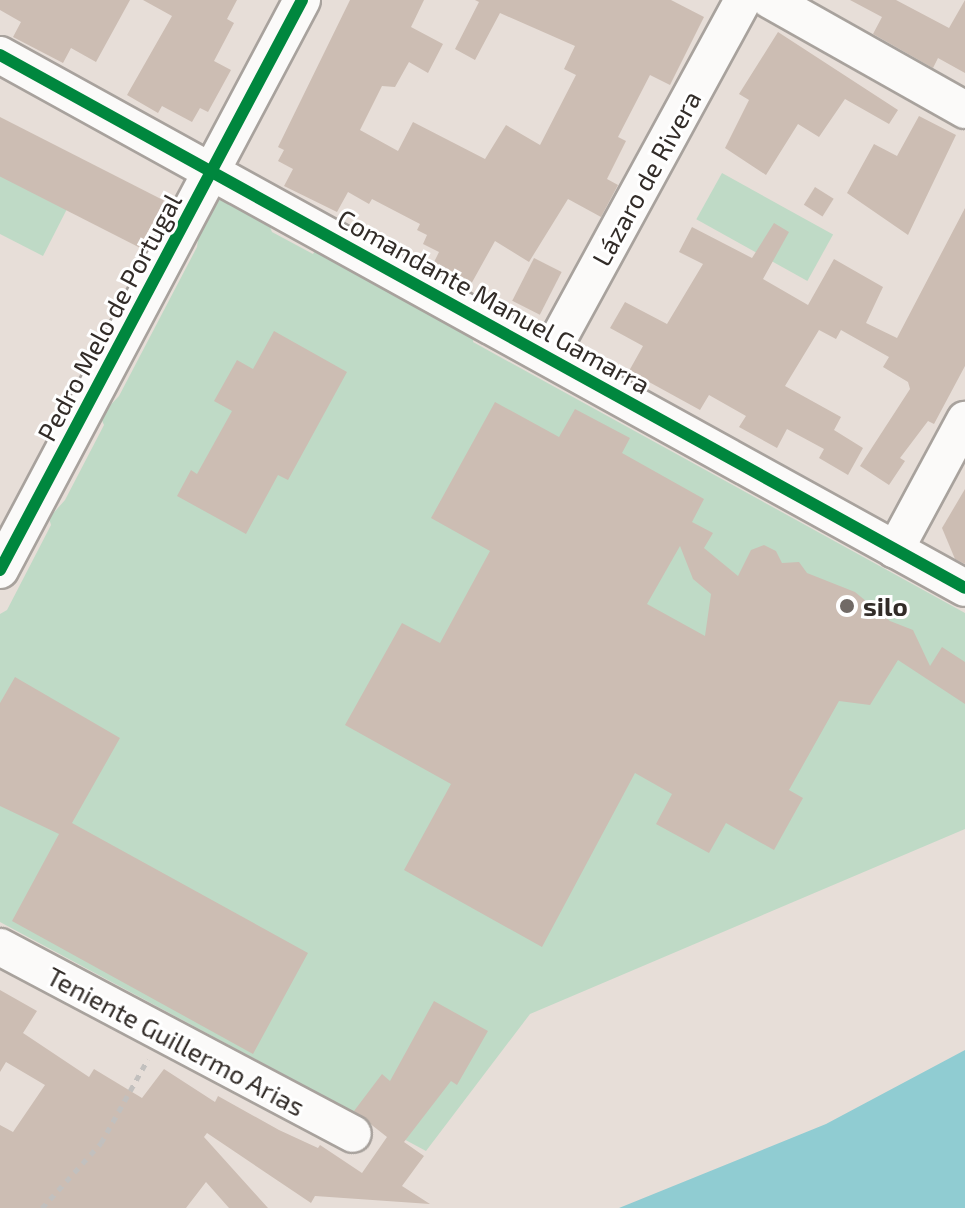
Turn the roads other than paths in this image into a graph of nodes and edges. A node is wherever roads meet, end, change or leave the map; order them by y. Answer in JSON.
{"nodes":[{"id":1,"x":302,"y":0,"type":"edge"},
{"id":2,"x":743,"y":0,"type":"edge"},
{"id":3,"x":770,"y":0,"type":"edge"},
{"id":4,"x":0,"y":55,"type":"edge"},
{"id":5,"x":965,"y":110,"type":"edge"},
{"id":6,"x":211,"y":169,"type":"junction"},
{"id":7,"x":549,"y":356,"type":"junction"},
{"id":8,"x":965,"y":420,"type":"edge"},
{"id":9,"x":13,"y":517,"type":"edge"},
{"id":10,"x":895,"y":550,"type":"junction"},
{"id":11,"x":0,"y":570,"type":"edge"},
{"id":12,"x":965,"y":588,"type":"edge"},
{"id":13,"x":0,"y":947,"type":"edge"},
{"id":14,"x":353,"y":1134,"type":"dead end"}],
"edges":[{"from":1,"to":6,"type":"street","name":"Pedro Melo de Portugal"},
{"from":2,"to":7,"type":"street","name":"Lázaro de Rivera"},
{"from":3,"to":5,"type":"street"},
{"from":4,"to":6,"type":"street","name":"Comandante Manuel Gamarra"},
{"from":6,"to":7,"type":"street","name":"Comandante Manuel Gamarra"},
{"from":6,"to":9,"type":"street","name":"Pedro Melo de Portugal"},
{"from":7,"to":10,"type":"street","name":"Comandante Manuel Gamarra"},
{"from":8,"to":10,"type":"street"},
{"from":9,"to":11,"type":"street","name":"Pedro Melo de Portugal"},
{"from":10,"to":12,"type":"street","name":"Comandante Manuel Gamarra"},
{"from":13,"to":14,"type":"street","name":"Teniente Guillermo Arias"}]}
